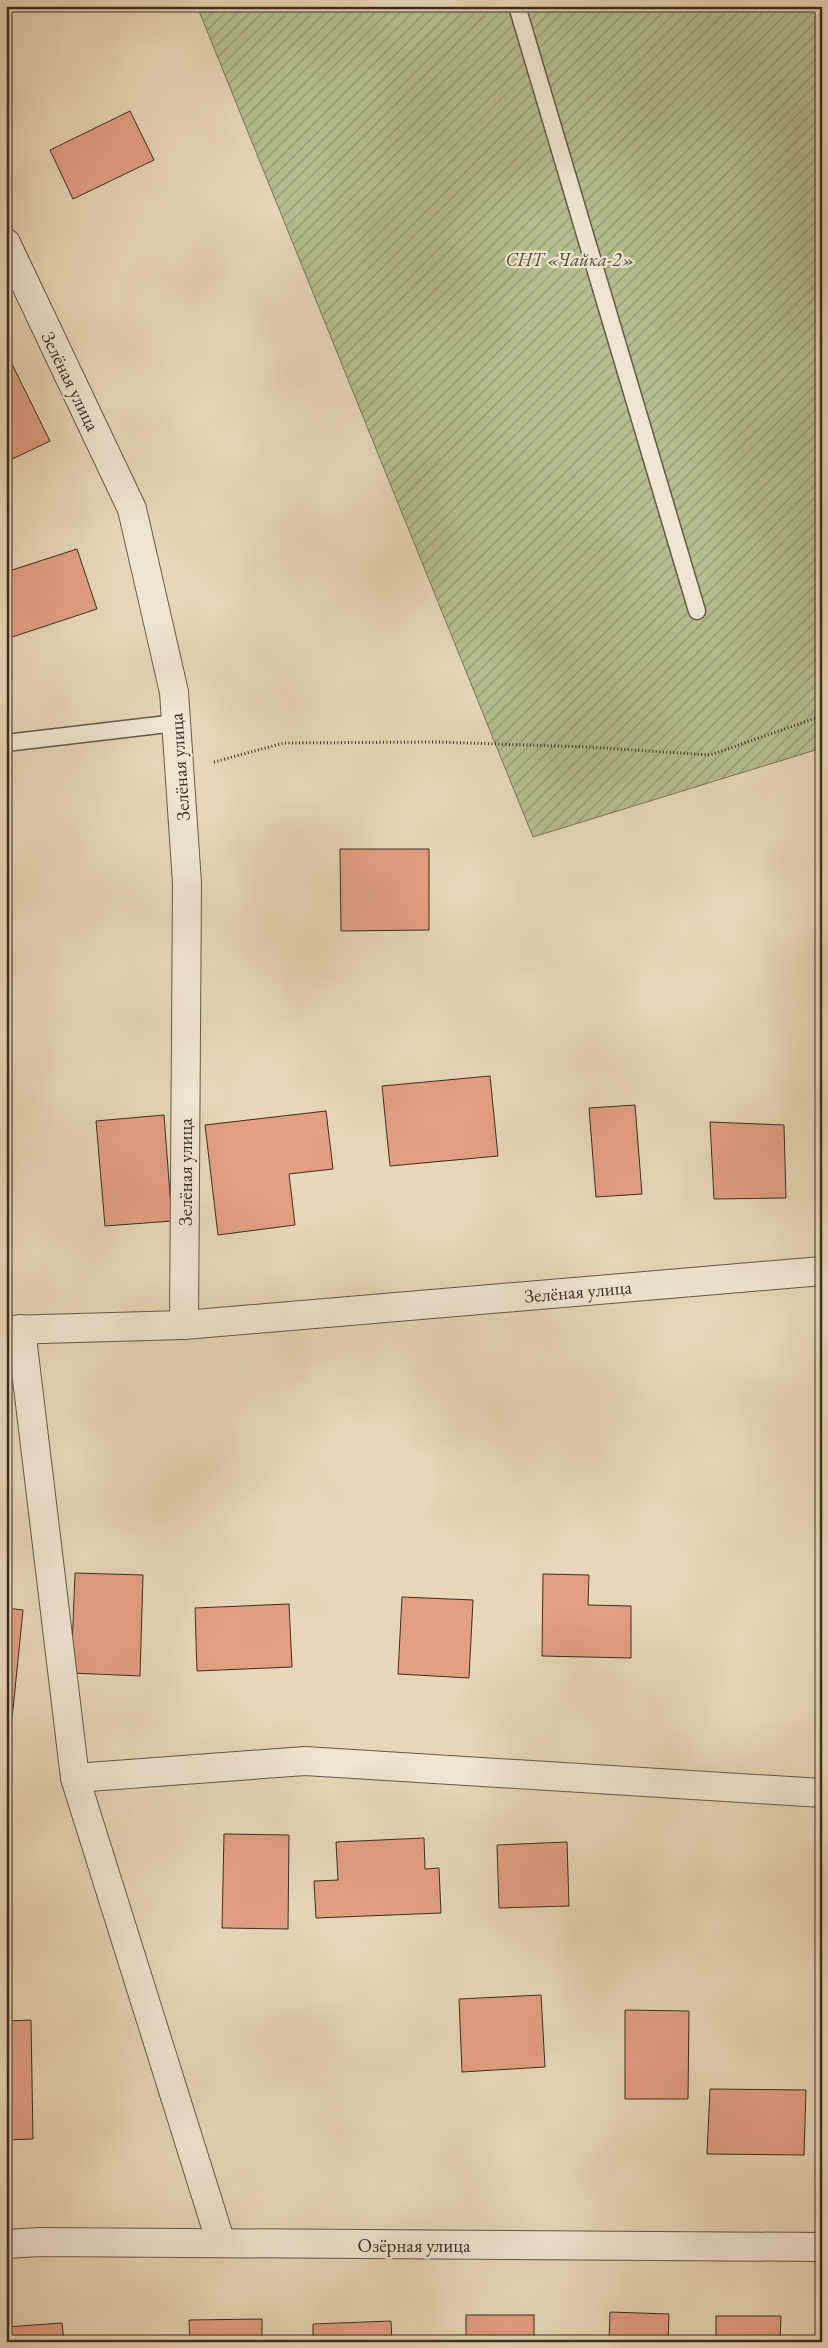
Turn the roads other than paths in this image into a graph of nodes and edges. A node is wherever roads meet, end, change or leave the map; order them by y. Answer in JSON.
{"nodes":[{"id":1,"x":517,"y":6,"type":"edge"},
{"id":2,"x":6,"y":243,"type":"edge"},
{"id":3,"x":698,"y":611,"type":"dead end"},
{"id":4,"x":176,"y":723,"type":"junction"},
{"id":5,"x":6,"y":743,"type":"edge"},
{"id":6,"x":822,"y":1271,"type":"edge"},
{"id":7,"x":184,"y":1325,"type":"junction"},
{"id":8,"x":14,"y":1329,"type":"edge"},
{"id":9,"x":75,"y":1778,"type":"junction"},
{"id":10,"x":822,"y":1793,"type":"edge"},
{"id":11,"x":6,"y":2244,"type":"edge"},
{"id":12,"x":221,"y":2244,"type":"junction"},
{"id":13,"x":822,"y":2247,"type":"edge"}],
"edges":[{"from":1,"to":3,"type":"lane"},
{"from":2,"to":4,"type":"street","name":"Зелёная улица"},
{"from":4,"to":5,"type":"lane"},
{"from":4,"to":7,"type":"street","name":"Зелёная улица"},
{"from":6,"to":7,"type":"street","name":"Зелёная улица"},
{"from":7,"to":8,"type":"street","name":"Зелёная улица"},
{"from":8,"to":9,"type":"street"},
{"from":9,"to":10,"type":"street"},
{"from":9,"to":12,"type":"street"},
{"from":11,"to":12,"type":"street","name":"Озёрная улица"},
{"from":12,"to":13,"type":"street","name":"Озёрная улица"}]}
